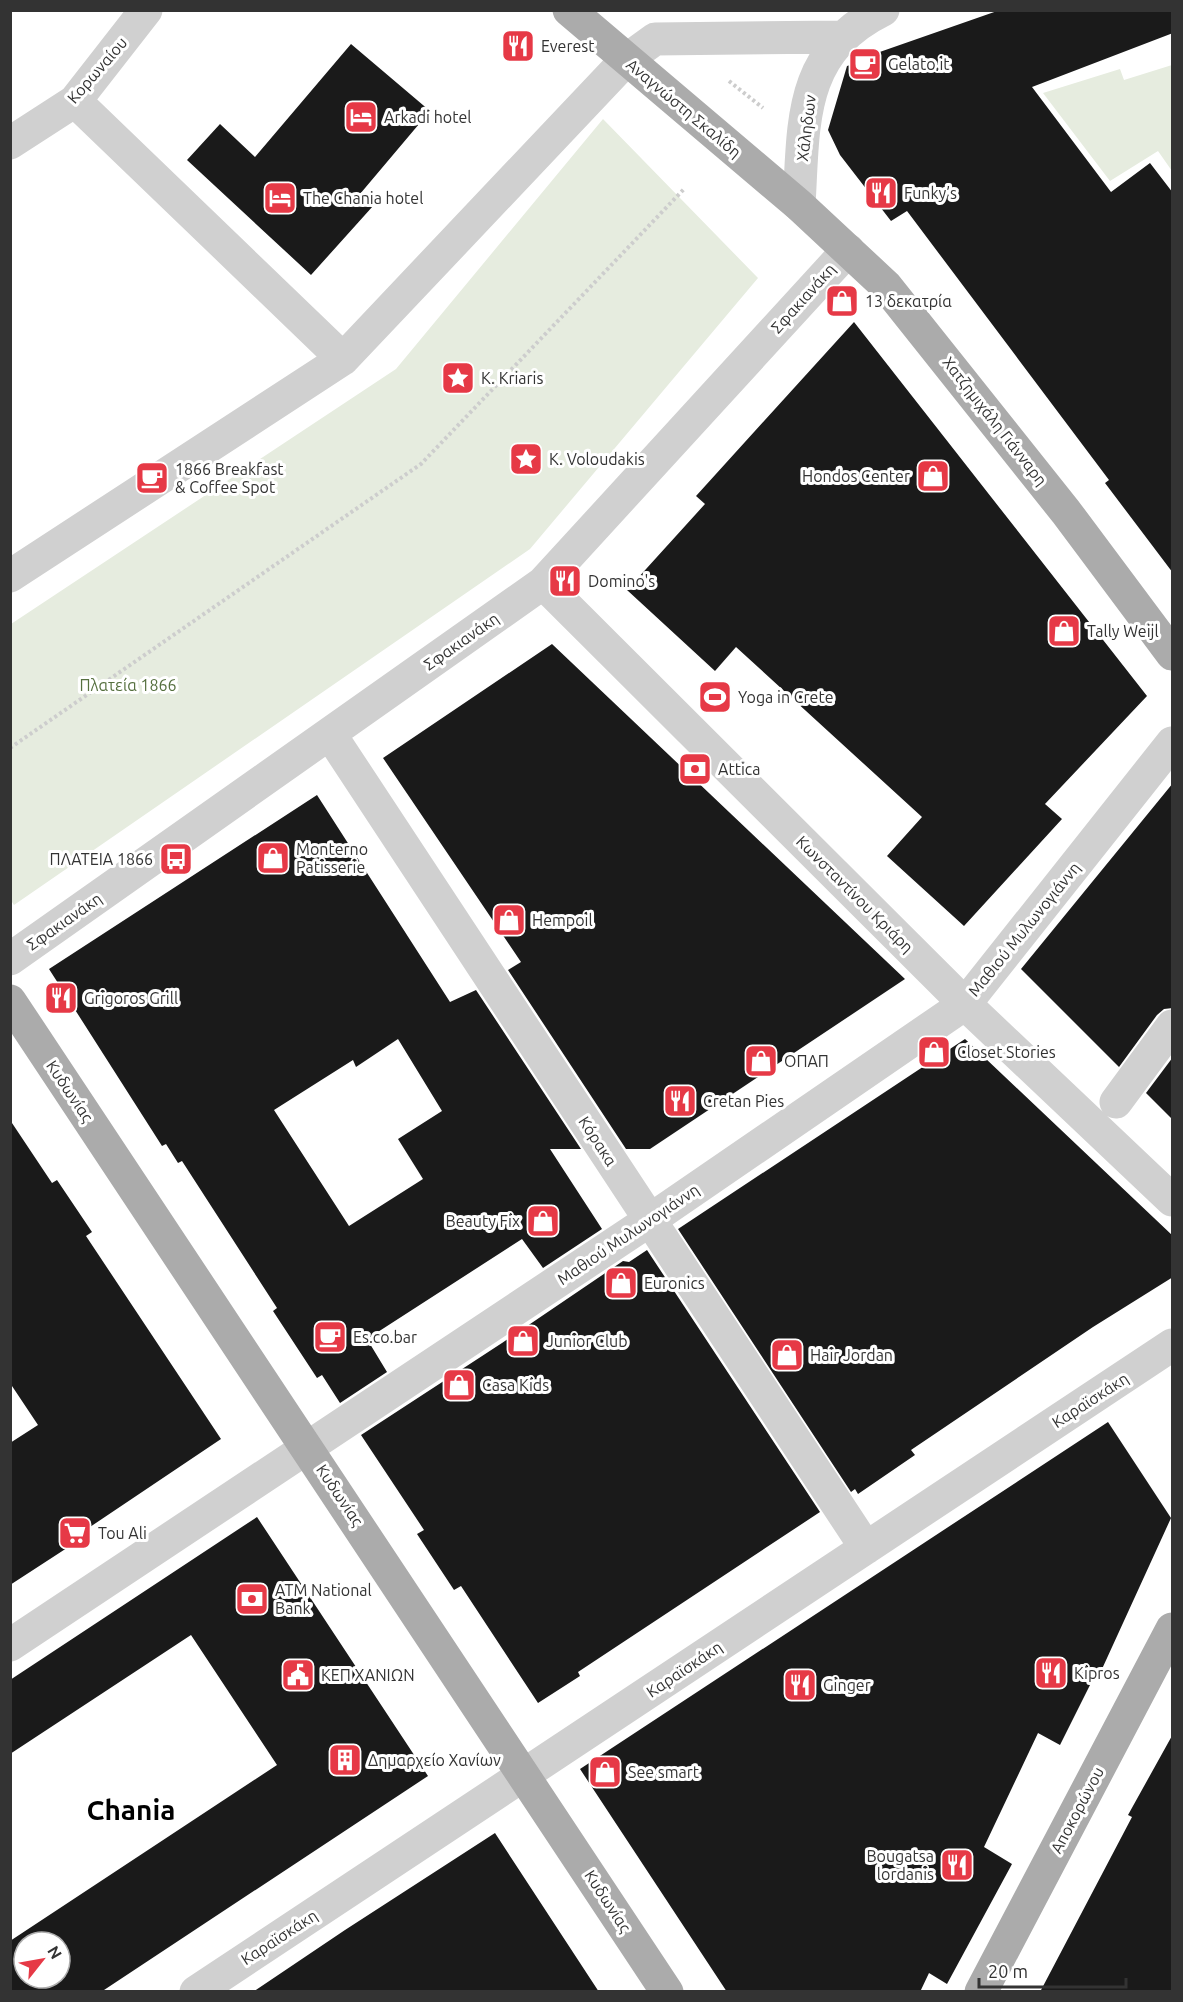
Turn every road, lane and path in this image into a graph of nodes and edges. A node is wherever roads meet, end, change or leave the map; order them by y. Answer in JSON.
{"nodes":[{"id":1,"x":146,"y":10,"type":"edge"},
{"id":2,"x":569,"y":10,"type":"edge"},
{"id":3,"x":883,"y":10,"type":"edge"},
{"id":4,"x":841,"y":37,"type":"junction"},
{"id":5,"x":677,"y":39,"type":"junction"},
{"id":6,"x":626,"y":60,"type":"junction"},
{"id":7,"x":75,"y":101,"type":"junction"},
{"id":8,"x":803,"y":139,"type":"junction"},
{"id":9,"x":10,"y":143,"type":"edge"},
{"id":10,"x":686,"y":188,"type":"dead end"},
{"id":11,"x":799,"y":205,"type":"junction"},
{"id":12,"x":848,"y":250,"type":"junction"},
{"id":13,"x":343,"y":359,"type":"junction"},
{"id":14,"x":10,"y":576,"type":"edge"},
{"id":15,"x":543,"y":583,"type":"junction"},
{"id":16,"x":1173,"y":654,"type":"edge"},
{"id":17,"x":330,"y":734,"type":"junction"},
{"id":18,"x":1173,"y":743,"type":"edge"},
{"id":19,"x":10,"y":748,"type":"edge"},
{"id":20,"x":10,"y":959,"type":"edge"},
{"id":21,"x":10,"y":1000,"type":"edge"},
{"id":22,"x":965,"y":1004,"type":"junction"},
{"id":23,"x":1173,"y":1026,"type":"edge"},
{"id":24,"x":1116,"y":1102,"type":"dead end"},
{"id":25,"x":1173,"y":1200,"type":"edge"},
{"id":26,"x":650,"y":1220,"type":"junction"},
{"id":27,"x":1173,"y":1345,"type":"edge"},
{"id":28,"x":308,"y":1448,"type":"junction"},
{"id":29,"x":866,"y":1548,"type":"junction"},
{"id":30,"x":1173,"y":1629,"type":"edge"},
{"id":31,"x":10,"y":1645,"type":"edge"},
{"id":32,"x":525,"y":1774,"type":"junction"},
{"id":33,"x":196,"y":1992,"type":"edge"},
{"id":34,"x":667,"y":1992,"type":"edge"},
{"id":35,"x":981,"y":1992,"type":"edge"}],
"edges":[{"from":1,"to":7,"type":"street","name":"Κορωναίου"},
{"from":2,"to":6,"type":"main road","name":"Αναγνώστη Σκαλίδη"},
{"from":3,"to":4,"type":"street","name":"Χάληδων"},
{"from":4,"to":5,"type":"street"},
{"from":4,"to":8,"type":"street","name":"Χάληδων"},
{"from":5,"to":6,"type":"street"},
{"from":5,"to":8,"type":"path"},
{"from":6,"to":11,"type":"main road","name":"Αναγνώστη Σκαλίδη"},
{"from":6,"to":13,"type":"street"},
{"from":7,"to":9,"type":"street","name":"Κορωναίου"},
{"from":7,"to":13,"type":"street"},
{"from":8,"to":11,"type":"street","name":"Χάληδων"},
{"from":10,"to":19,"type":"path"},
{"from":11,"to":12,"type":"main road","name":"Χατζημιχάλη Γιάνναρη"},
{"from":12,"to":15,"type":"street","name":"Σφακιανάκη"},
{"from":12,"to":16,"type":"main road","name":"Χατζημιχάλη Γιάνναρη"},
{"from":13,"to":14,"type":"street"},
{"from":15,"to":17,"type":"street","name":"Σφακιανάκη"},
{"from":15,"to":22,"type":"street","name":"Κωνσταντίνου Κριάρη"},
{"from":17,"to":20,"type":"street","name":"Σφακιανάκη"},
{"from":17,"to":26,"type":"street","name":"Κόρακα"},
{"from":18,"to":22,"type":"street","name":"Μαθιού Μυλωνογιάννη"},
{"from":21,"to":28,"type":"main road","name":"Κυδωνίας"},
{"from":22,"to":25,"type":"street","name":"Κωνσταντίνου Κριάρη"},
{"from":22,"to":26,"type":"street","name":"Μαθιού Μυλωνογιάννη"},
{"from":23,"to":24,"type":"street"},
{"from":26,"to":28,"type":"street","name":"Μαθιού Μυλωνογιάννη"},
{"from":26,"to":29,"type":"street","name":"Κόρακα"},
{"from":27,"to":29,"type":"street","name":"Καραϊσκάκη"},
{"from":28,"to":31,"type":"street","name":"Μαθιού Μυλωνογιάννη"},
{"from":28,"to":32,"type":"main road","name":"Κυδωνίας"},
{"from":29,"to":32,"type":"street","name":"Καραϊσκάκη"},
{"from":30,"to":35,"type":"main road","name":"Αποκορώνου"},
{"from":32,"to":33,"type":"street","name":"Καραϊσκάκη"},
{"from":32,"to":34,"type":"main road","name":"Κυδωνίας"}]}
